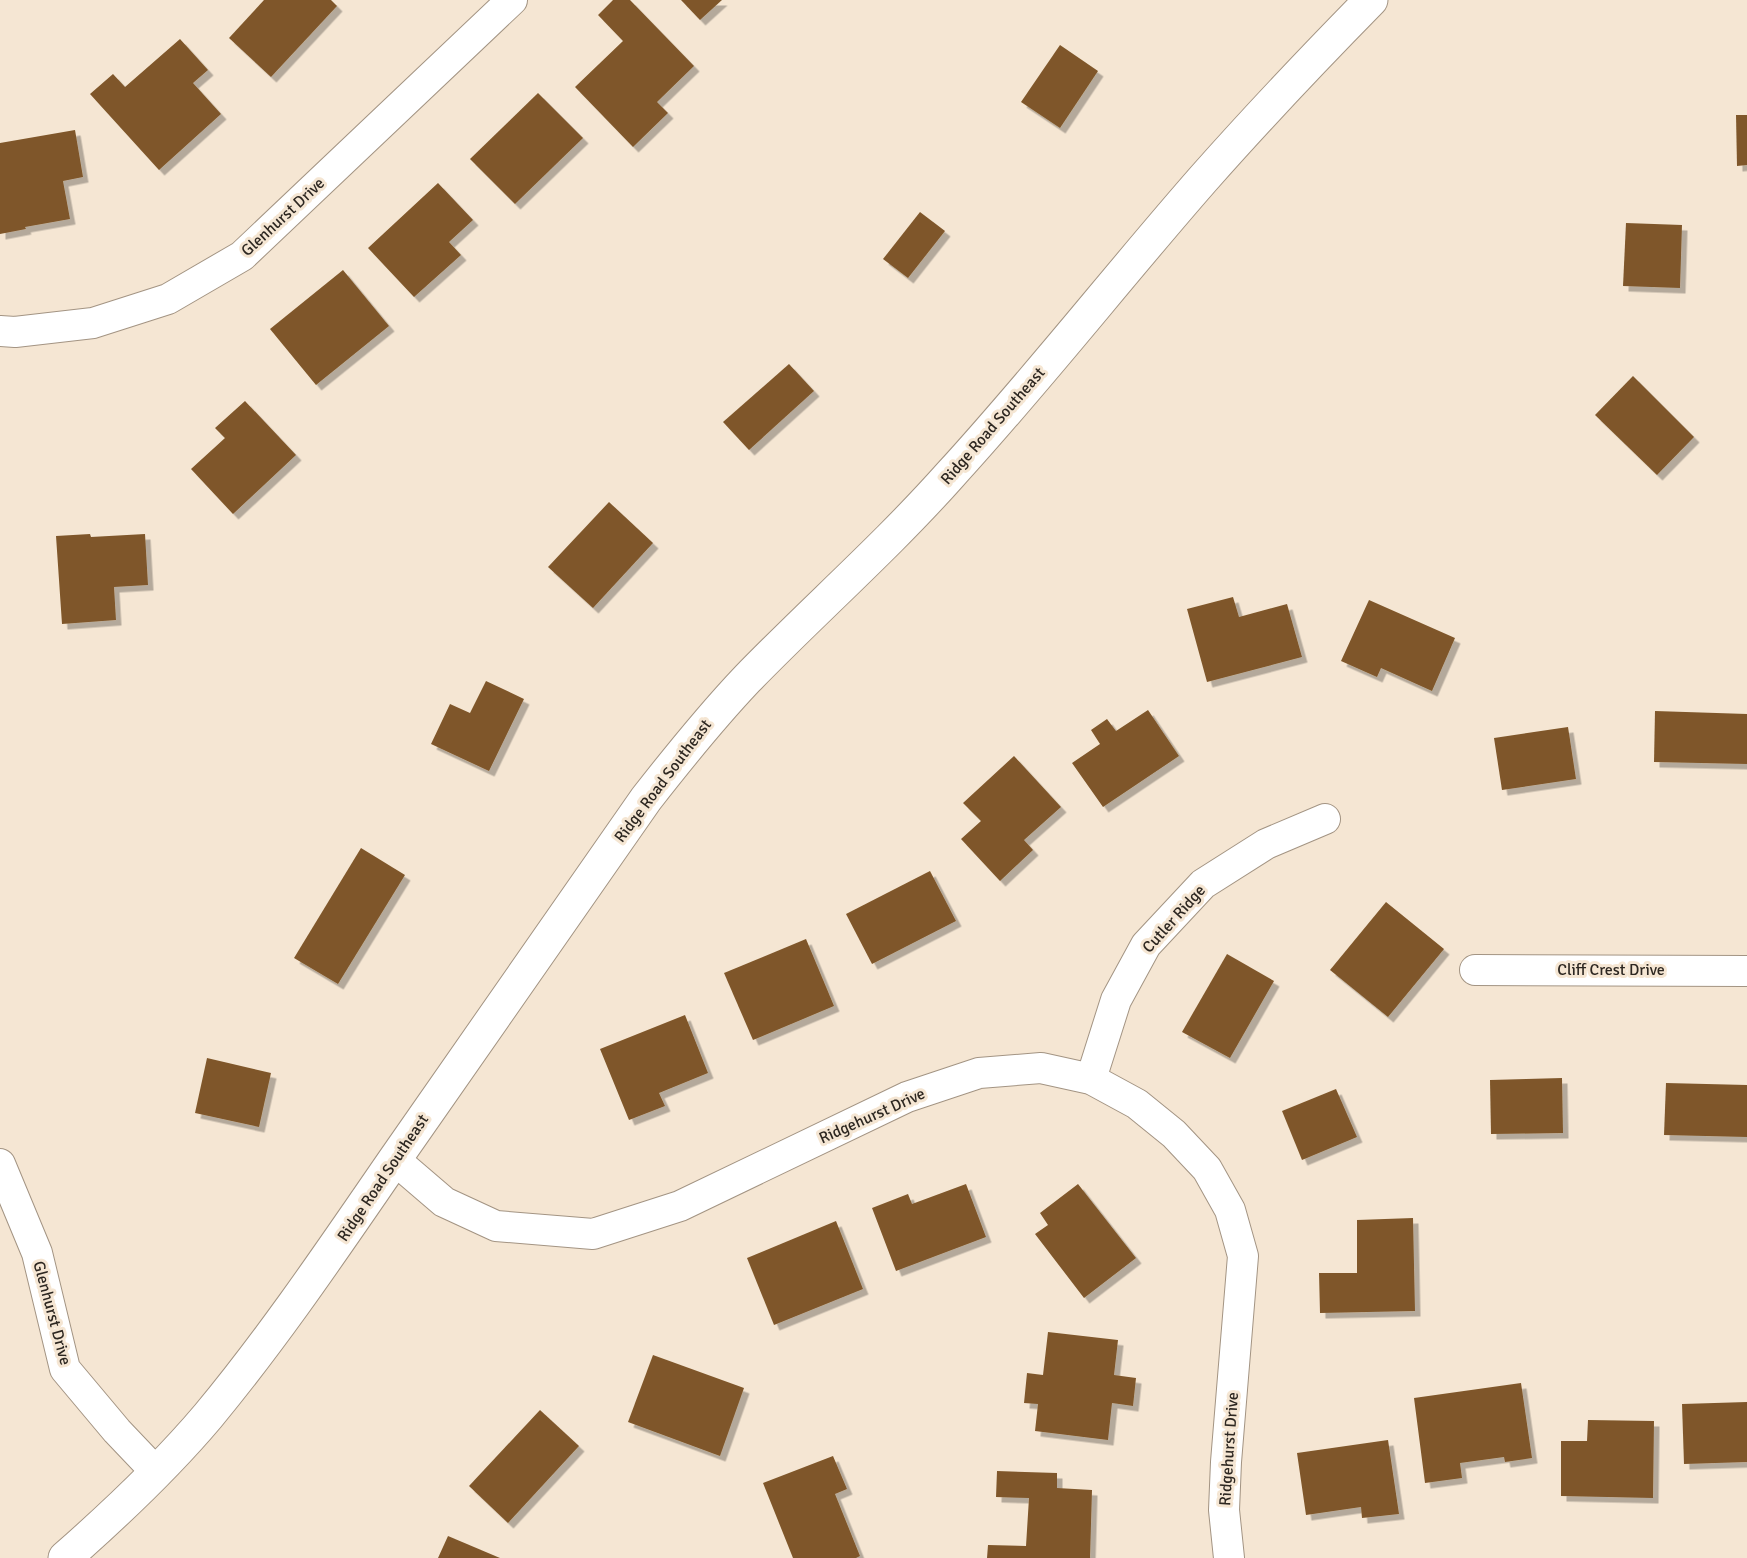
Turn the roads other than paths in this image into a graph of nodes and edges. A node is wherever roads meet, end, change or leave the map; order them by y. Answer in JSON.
{"nodes":[{"id":1,"x":512,"y":0,"type":"edge"},
{"id":2,"x":1371,"y":0,"type":"edge"},
{"id":3,"x":0,"y":331,"type":"edge"},
{"id":4,"x":1325,"y":819,"type":"dead end"},
{"id":5,"x":1474,"y":969,"type":"dead end"},
{"id":6,"x":1747,"y":970,"type":"edge"},
{"id":7,"x":1091,"y":1079,"type":"junction"},
{"id":8,"x":394,"y":1160,"type":"junction"},
{"id":9,"x":0,"y":1164,"type":"edge"},
{"id":10,"x":156,"y":1472,"type":"junction"},
{"id":11,"x":65,"y":1558,"type":"edge"},
{"id":12,"x":1229,"y":1558,"type":"edge"}],
"edges":[{"from":1,"to":3,"type":"street","name":"Glenhurst Drive"},
{"from":2,"to":8,"type":"street","name":"Ridge Road Southeast"},
{"from":4,"to":7,"type":"street","name":"Cutler Ridge"},
{"from":5,"to":6,"type":"street","name":"Cliff Crest Drive"},
{"from":7,"to":8,"type":"street","name":"Ridgehurst Drive"},
{"from":7,"to":12,"type":"street","name":"Ridgehurst Drive"},
{"from":8,"to":10,"type":"street","name":"Ridge Road Southeast"},
{"from":9,"to":10,"type":"street","name":"Glenhurst Drive"},
{"from":10,"to":11,"type":"street","name":"Ridge Road Southeast"}]}
